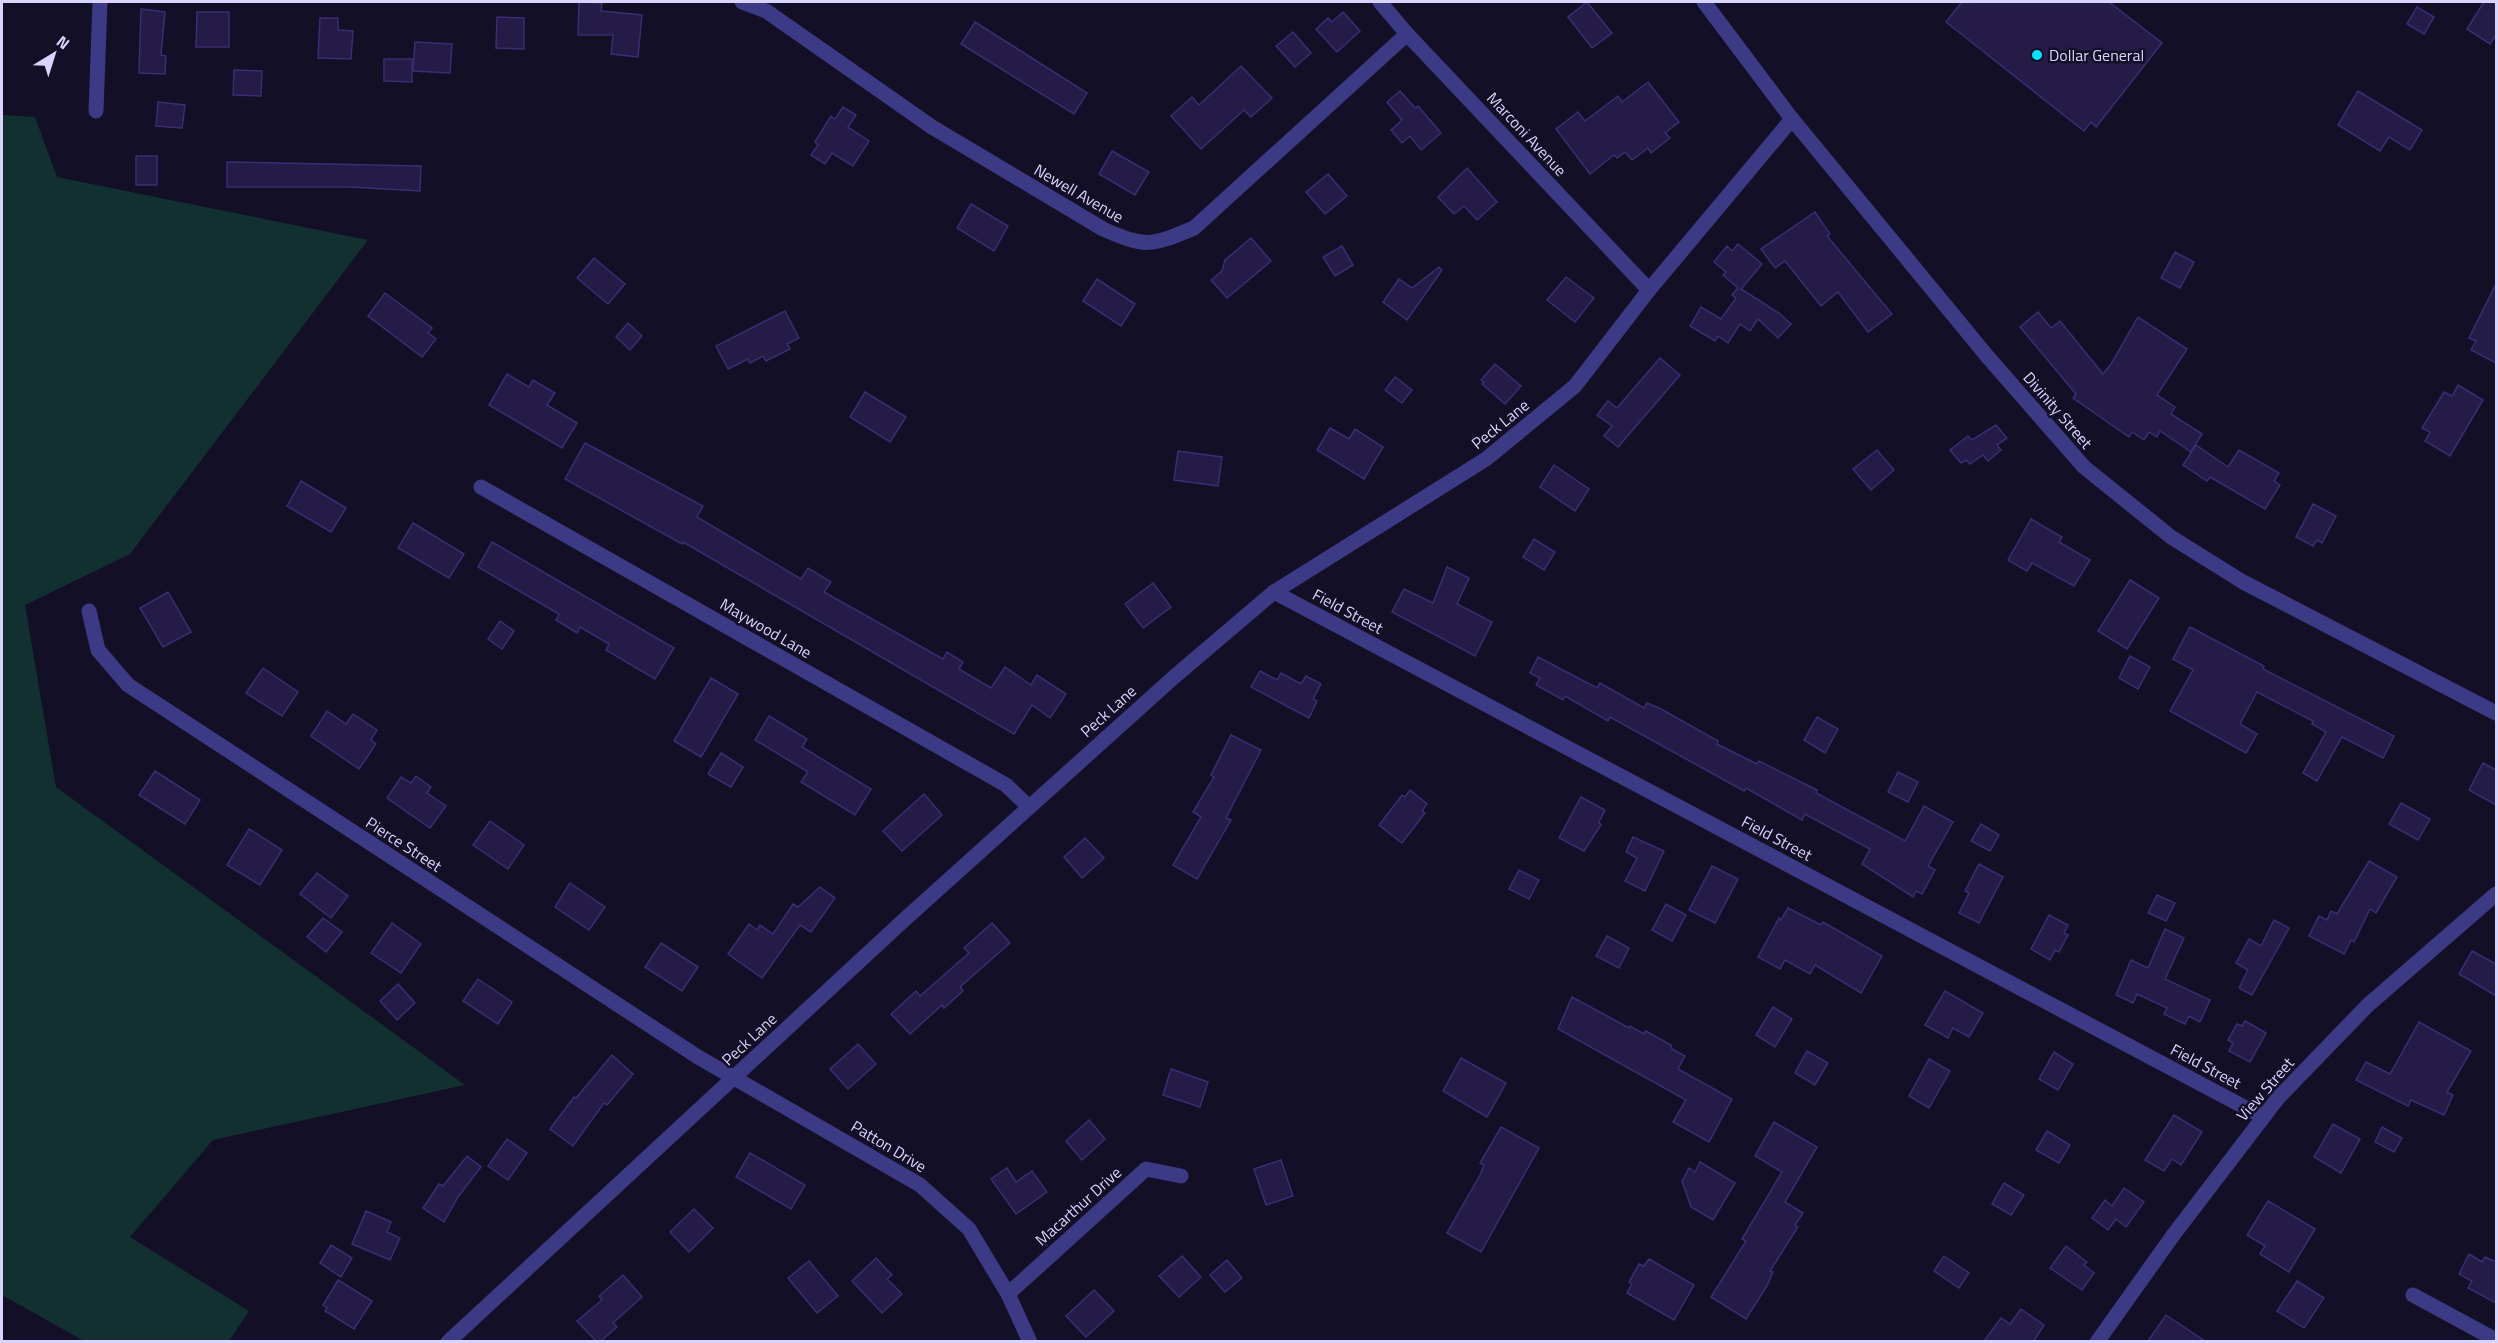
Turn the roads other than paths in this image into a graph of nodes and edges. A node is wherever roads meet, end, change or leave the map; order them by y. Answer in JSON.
{"nodes":[{"id":1,"x":100,"y":2,"type":"edge"},
{"id":2,"x":742,"y":2,"type":"edge"},
{"id":3,"x":1380,"y":2,"type":"edge"},
{"id":4,"x":1704,"y":2,"type":"edge"},
{"id":5,"x":1407,"y":34,"type":"junction"},
{"id":6,"x":96,"y":111,"type":"dead end"},
{"id":7,"x":1792,"y":118,"type":"junction"},
{"id":8,"x":1649,"y":290,"type":"junction"},
{"id":9,"x":481,"y":487,"type":"dead end"},
{"id":10,"x":1274,"y":592,"type":"junction"},
{"id":11,"x":89,"y":610,"type":"dead end"},
{"id":12,"x":2496,"y":714,"type":"edge"},
{"id":13,"x":1028,"y":807,"type":"junction"},
{"id":14,"x":2496,"y":894,"type":"edge"},
{"id":15,"x":734,"y":1078,"type":"junction"},
{"id":16,"x":2263,"y":1117,"type":"junction"},
{"id":17,"x":1181,"y":1176,"type":"dead end"},
{"id":18,"x":1008,"y":1294,"type":"junction"},
{"id":19,"x":2413,"y":1294,"type":"dead end"},
{"id":20,"x":2496,"y":1340,"type":"edge"},
{"id":21,"x":448,"y":1341,"type":"edge"},
{"id":22,"x":1030,"y":1341,"type":"edge"},
{"id":23,"x":2097,"y":1341,"type":"edge"}],
"edges":[{"from":1,"to":6,"type":"street"},
{"from":2,"to":5,"type":"street","name":"Newell Avenue"},
{"from":3,"to":5,"type":"street","name":"Marconi Avenue"},
{"from":4,"to":7,"type":"street","name":"Divinity Street"},
{"from":5,"to":8,"type":"street","name":"Marconi Avenue"},
{"from":7,"to":8,"type":"street","name":"Peck Lane"},
{"from":7,"to":12,"type":"street","name":"Divinity Street"},
{"from":8,"to":10,"type":"street","name":"Peck Lane"},
{"from":9,"to":13,"type":"street","name":"Maywood Lane"},
{"from":10,"to":13,"type":"street","name":"Peck Lane"},
{"from":10,"to":16,"type":"street","name":"Field Street"},
{"from":11,"to":15,"type":"street","name":"Pierce Street"},
{"from":13,"to":15,"type":"street","name":"Peck Lane"},
{"from":14,"to":16,"type":"street","name":"View Street"},
{"from":15,"to":18,"type":"street","name":"Patton Drive"},
{"from":15,"to":21,"type":"street","name":"Peck Lane"},
{"from":16,"to":23,"type":"street","name":"View Street"},
{"from":17,"to":18,"type":"street","name":"Macarthur Drive"},
{"from":18,"to":22,"type":"street","name":"Patton Drive"},
{"from":19,"to":20,"type":"street"}]}
